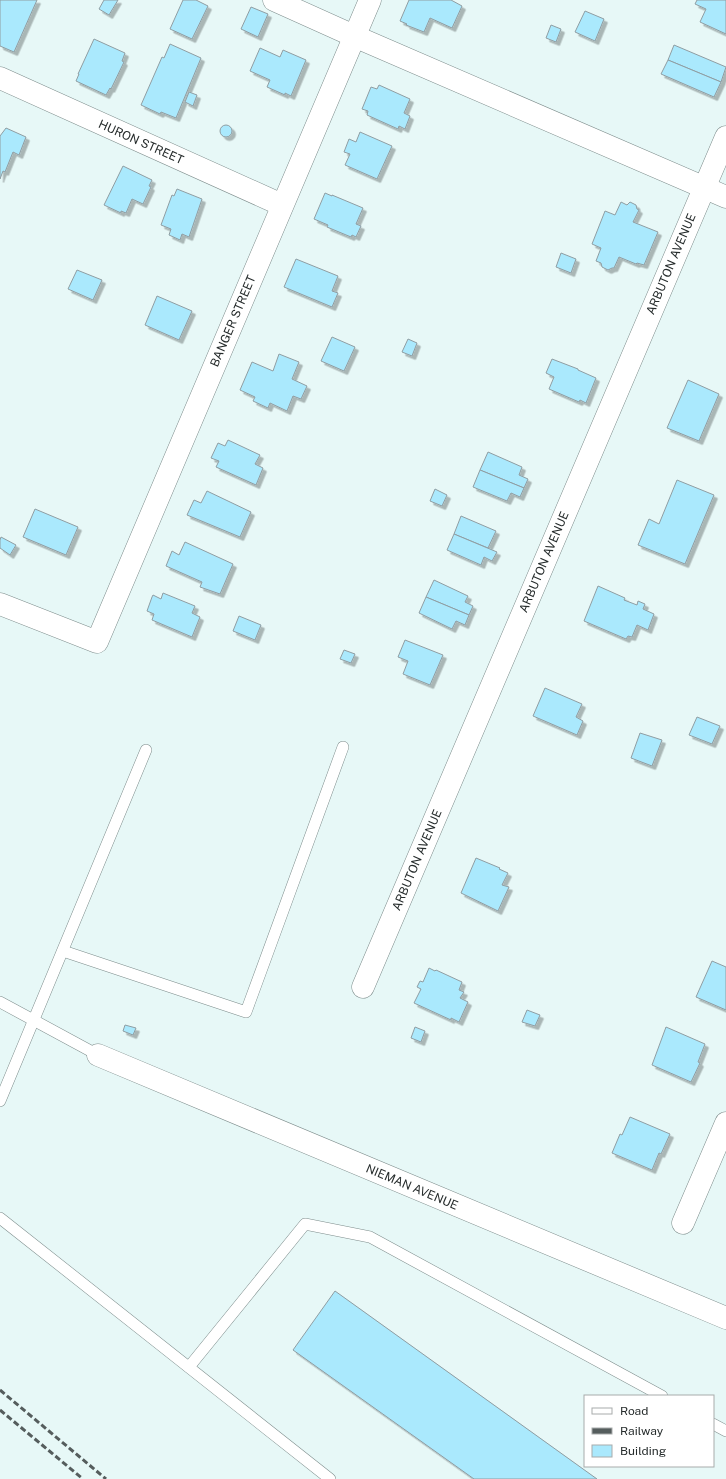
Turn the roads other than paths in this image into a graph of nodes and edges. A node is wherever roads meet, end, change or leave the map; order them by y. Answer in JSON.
{"nodes":[{"id":1,"x":274,"y":0,"type":"edge"},
{"id":2,"x":370,"y":0,"type":"edge"},
{"id":3,"x":354,"y":36,"type":"junction"},
{"id":4,"x":0,"y":78,"type":"edge"},
{"id":5,"x":726,"y":137,"type":"edge"},
{"id":6,"x":704,"y":188,"type":"junction"},
{"id":7,"x":726,"y":197,"type":"edge"},
{"id":8,"x":282,"y":205,"type":"junction"},
{"id":9,"x":0,"y":604,"type":"edge"},
{"id":10,"x":344,"y":747,"type":"dead end"},
{"id":11,"x":146,"y":750,"type":"dead end"},
{"id":12,"x":63,"y":951,"type":"junction"},
{"id":13,"x":363,"y":987,"type":"dead end"},
{"id":14,"x":0,"y":1002,"type":"edge"},
{"id":15,"x":34,"y":1021,"type":"junction"},
{"id":16,"x":98,"y":1055,"type":"joint"},
{"id":17,"x":0,"y":1101,"type":"edge"},
{"id":18,"x":726,"y":1123,"type":"edge"},
{"id":19,"x":0,"y":1218,"type":"edge"},
{"id":20,"x":683,"y":1223,"type":"dead end"},
{"id":21,"x":726,"y":1318,"type":"edge"},
{"id":22,"x":189,"y":1367,"type":"junction"},
{"id":23,"x":660,"y":1395,"type":"edge"},
{"id":24,"x":714,"y":1425,"type":"edge"},
{"id":25,"x":726,"y":1431,"type":"edge"},
{"id":26,"x":330,"y":1479,"type":"edge"}],
"edges":[{"from":1,"to":3,"type":"street"},
{"from":2,"to":3,"type":"street","name":"BANGER STREET"},
{"from":3,"to":6,"type":"street"},
{"from":3,"to":8,"type":"street","name":"BANGER STREET"},
{"from":4,"to":8,"type":"street","name":"HURON STREET"},
{"from":5,"to":6,"type":"street","name":"ARBUTON AVENUE"},
{"from":6,"to":7,"type":"street"},
{"from":6,"to":13,"type":"street","name":"ARBUTON AVENUE"},
{"from":8,"to":9,"type":"street","name":"BANGER STREET"},
{"from":10,"to":12,"type":"lane"},
{"from":11,"to":12,"type":"lane"},
{"from":12,"to":15,"type":"lane"},
{"from":14,"to":15,"type":"lane"},
{"from":15,"to":16,"type":"lane"},
{"from":15,"to":17,"type":"lane"},
{"from":16,"to":21,"type":"street","name":"NIEMAN AVENUE"},
{"from":18,"to":20,"type":"street"},
{"from":19,"to":22,"type":"lane"},
{"from":22,"to":23,"type":"lane"},
{"from":22,"to":26,"type":"lane"},
{"from":24,"to":25,"type":"lane"}]}
